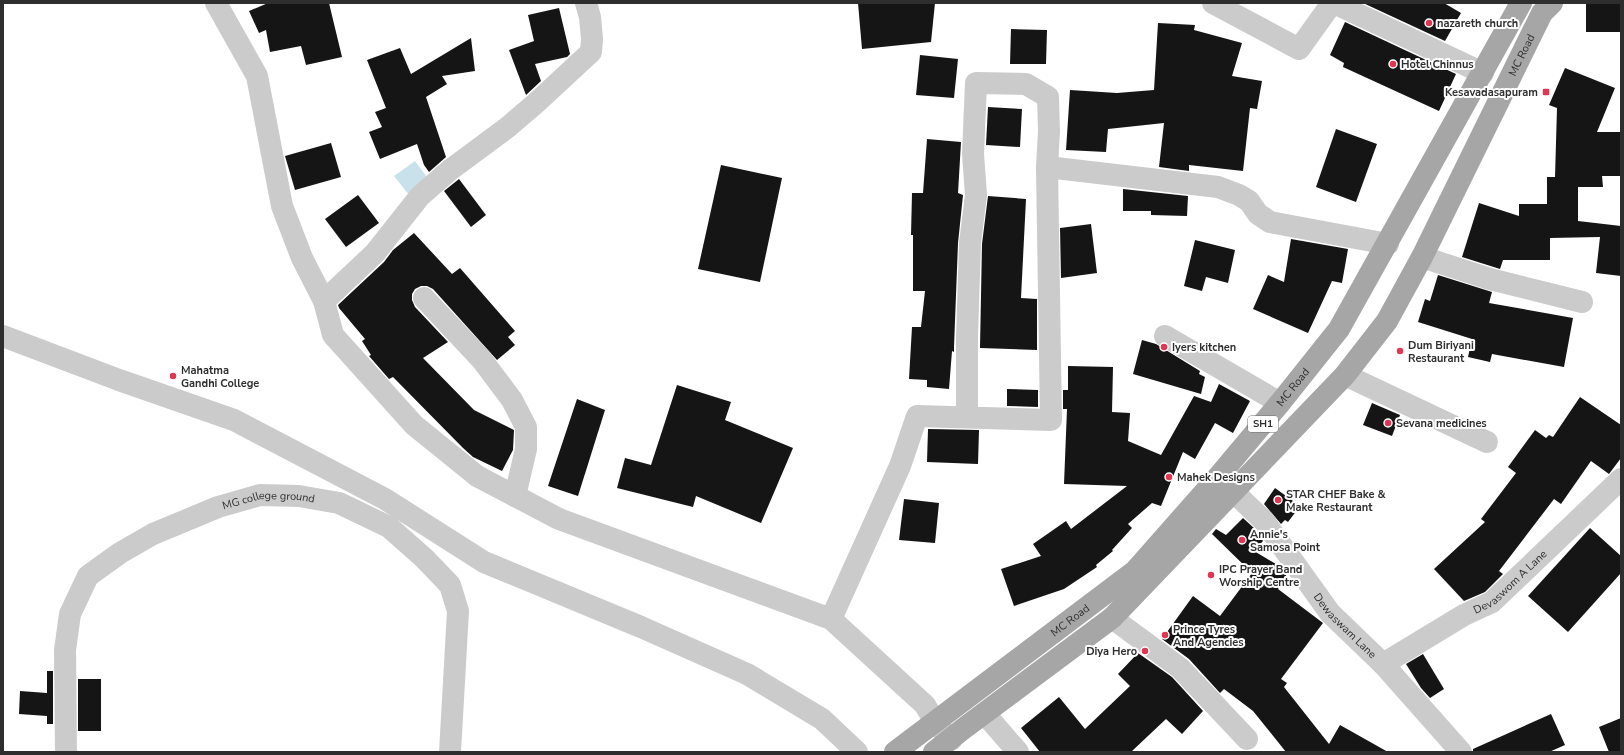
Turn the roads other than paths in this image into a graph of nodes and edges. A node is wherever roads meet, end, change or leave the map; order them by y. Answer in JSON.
{"nodes":[{"id":1,"x":216,"y":3,"type":"edge"},
{"id":2,"x":586,"y":3,"type":"edge"},
{"id":3,"x":1213,"y":3,"type":"edge"},
{"id":4,"x":1333,"y":3,"type":"edge"},
{"id":5,"x":1521,"y":3,"type":"edge"},
{"id":6,"x":1552,"y":3,"type":"edge"},
{"id":7,"x":1483,"y":73,"type":"junction"},
{"id":8,"x":1047,"y":168,"type":"junction"},
{"id":9,"x":1388,"y":244,"type":"junction"},
{"id":10,"x":1422,"y":258,"type":"junction"},
{"id":11,"x":424,"y":298,"type":"dead end"},
{"id":12,"x":324,"y":302,"type":"junction"},
{"id":13,"x":1582,"y":302,"type":"dead end"},
{"id":14,"x":3,"y":336,"type":"edge"},
{"id":15,"x":1165,"y":336,"type":"dead end"},
{"id":16,"x":1345,"y":375,"type":"junction"},
{"id":17,"x":1280,"y":403,"type":"junction"},
{"id":18,"x":967,"y":417,"type":"junction"},
{"id":19,"x":1487,"y":442,"type":"dead end"},
{"id":20,"x":1218,"y":477,"type":"junction"},
{"id":21,"x":1621,"y":479,"type":"edge"},
{"id":22,"x":1234,"y":492,"type":"junction"},
{"id":23,"x":515,"y":496,"type":"junction"},
{"id":24,"x":1112,"y":618,"type":"junction"},
{"id":25,"x":831,"y":619,"type":"junction"},
{"id":26,"x":1383,"y":664,"type":"junction"},
{"id":27,"x":985,"y":714,"type":"junction"},
{"id":28,"x":935,"y":722,"type":"junction"},
{"id":29,"x":1246,"y":739,"type":"dead end"},
{"id":30,"x":943,"y":746,"type":"edge"},
{"id":31,"x":66,"y":752,"type":"edge"},
{"id":32,"x":450,"y":752,"type":"edge"},
{"id":33,"x":857,"y":752,"type":"edge"},
{"id":34,"x":895,"y":752,"type":"edge"},
{"id":35,"x":1018,"y":752,"type":"edge"},
{"id":36,"x":1461,"y":752,"type":"edge"}],
"edges":[{"from":1,"to":12,"type":"street"},
{"from":2,"to":12,"type":"street"},
{"from":3,"to":4,"type":"street"},
{"from":4,"to":7,"type":"street"},
{"from":5,"to":7,"type":"main road","name":"MC Road","number":"SH1"},
{"from":6,"to":10,"type":"main road","name":"MC Road","number":"SH1"},
{"from":7,"to":9,"type":"main road","name":"MC Road","number":"SH1"},
{"from":8,"to":9,"type":"street"},
{"from":8,"to":18,"type":"street"},
{"from":8,"to":18,"type":"street"},
{"from":9,"to":17,"type":"main road","name":"MC Road","number":"SH1"},
{"from":10,"to":13,"type":"street"},
{"from":10,"to":16,"type":"main road","name":"MC Road","number":"SH1"},
{"from":11,"to":23,"type":"street"},
{"from":12,"to":23,"type":"street"},
{"from":14,"to":33,"type":"street"},
{"from":15,"to":17,"type":"street"},
{"from":16,"to":19,"type":"street"},
{"from":16,"to":22,"type":"main road","name":"MC Road","number":"SH1"},
{"from":17,"to":20,"type":"main road","name":"MC Road","number":"SH1"},
{"from":18,"to":25,"type":"street"},
{"from":20,"to":22,"type":"street","name":"Dewaswam Lane"},
{"from":20,"to":28,"type":"main road","name":"MC Road","number":"SH1"},
{"from":21,"to":26,"type":"street","name":"Devaswom A Lane"},
{"from":22,"to":24,"type":"main road","name":"MC Road","number":"SH1"},
{"from":22,"to":26,"type":"street","name":"Dewaswam Lane"},
{"from":23,"to":25,"type":"street"},
{"from":24,"to":27,"type":"main road","name":"MC Road","number":"SH1"},
{"from":24,"to":29,"type":"street"},
{"from":25,"to":28,"type":"street"},
{"from":26,"to":36,"type":"street","name":"Dewaswam Lane"},
{"from":27,"to":30,"type":"main road","name":"MC Road","number":"SH1"},
{"from":27,"to":35,"type":"street"},
{"from":28,"to":30,"type":"street"},
{"from":28,"to":34,"type":"main road","name":"MC Road","number":"SH1"},
{"from":31,"to":32,"type":"street","name":"MG college ground"}]}
